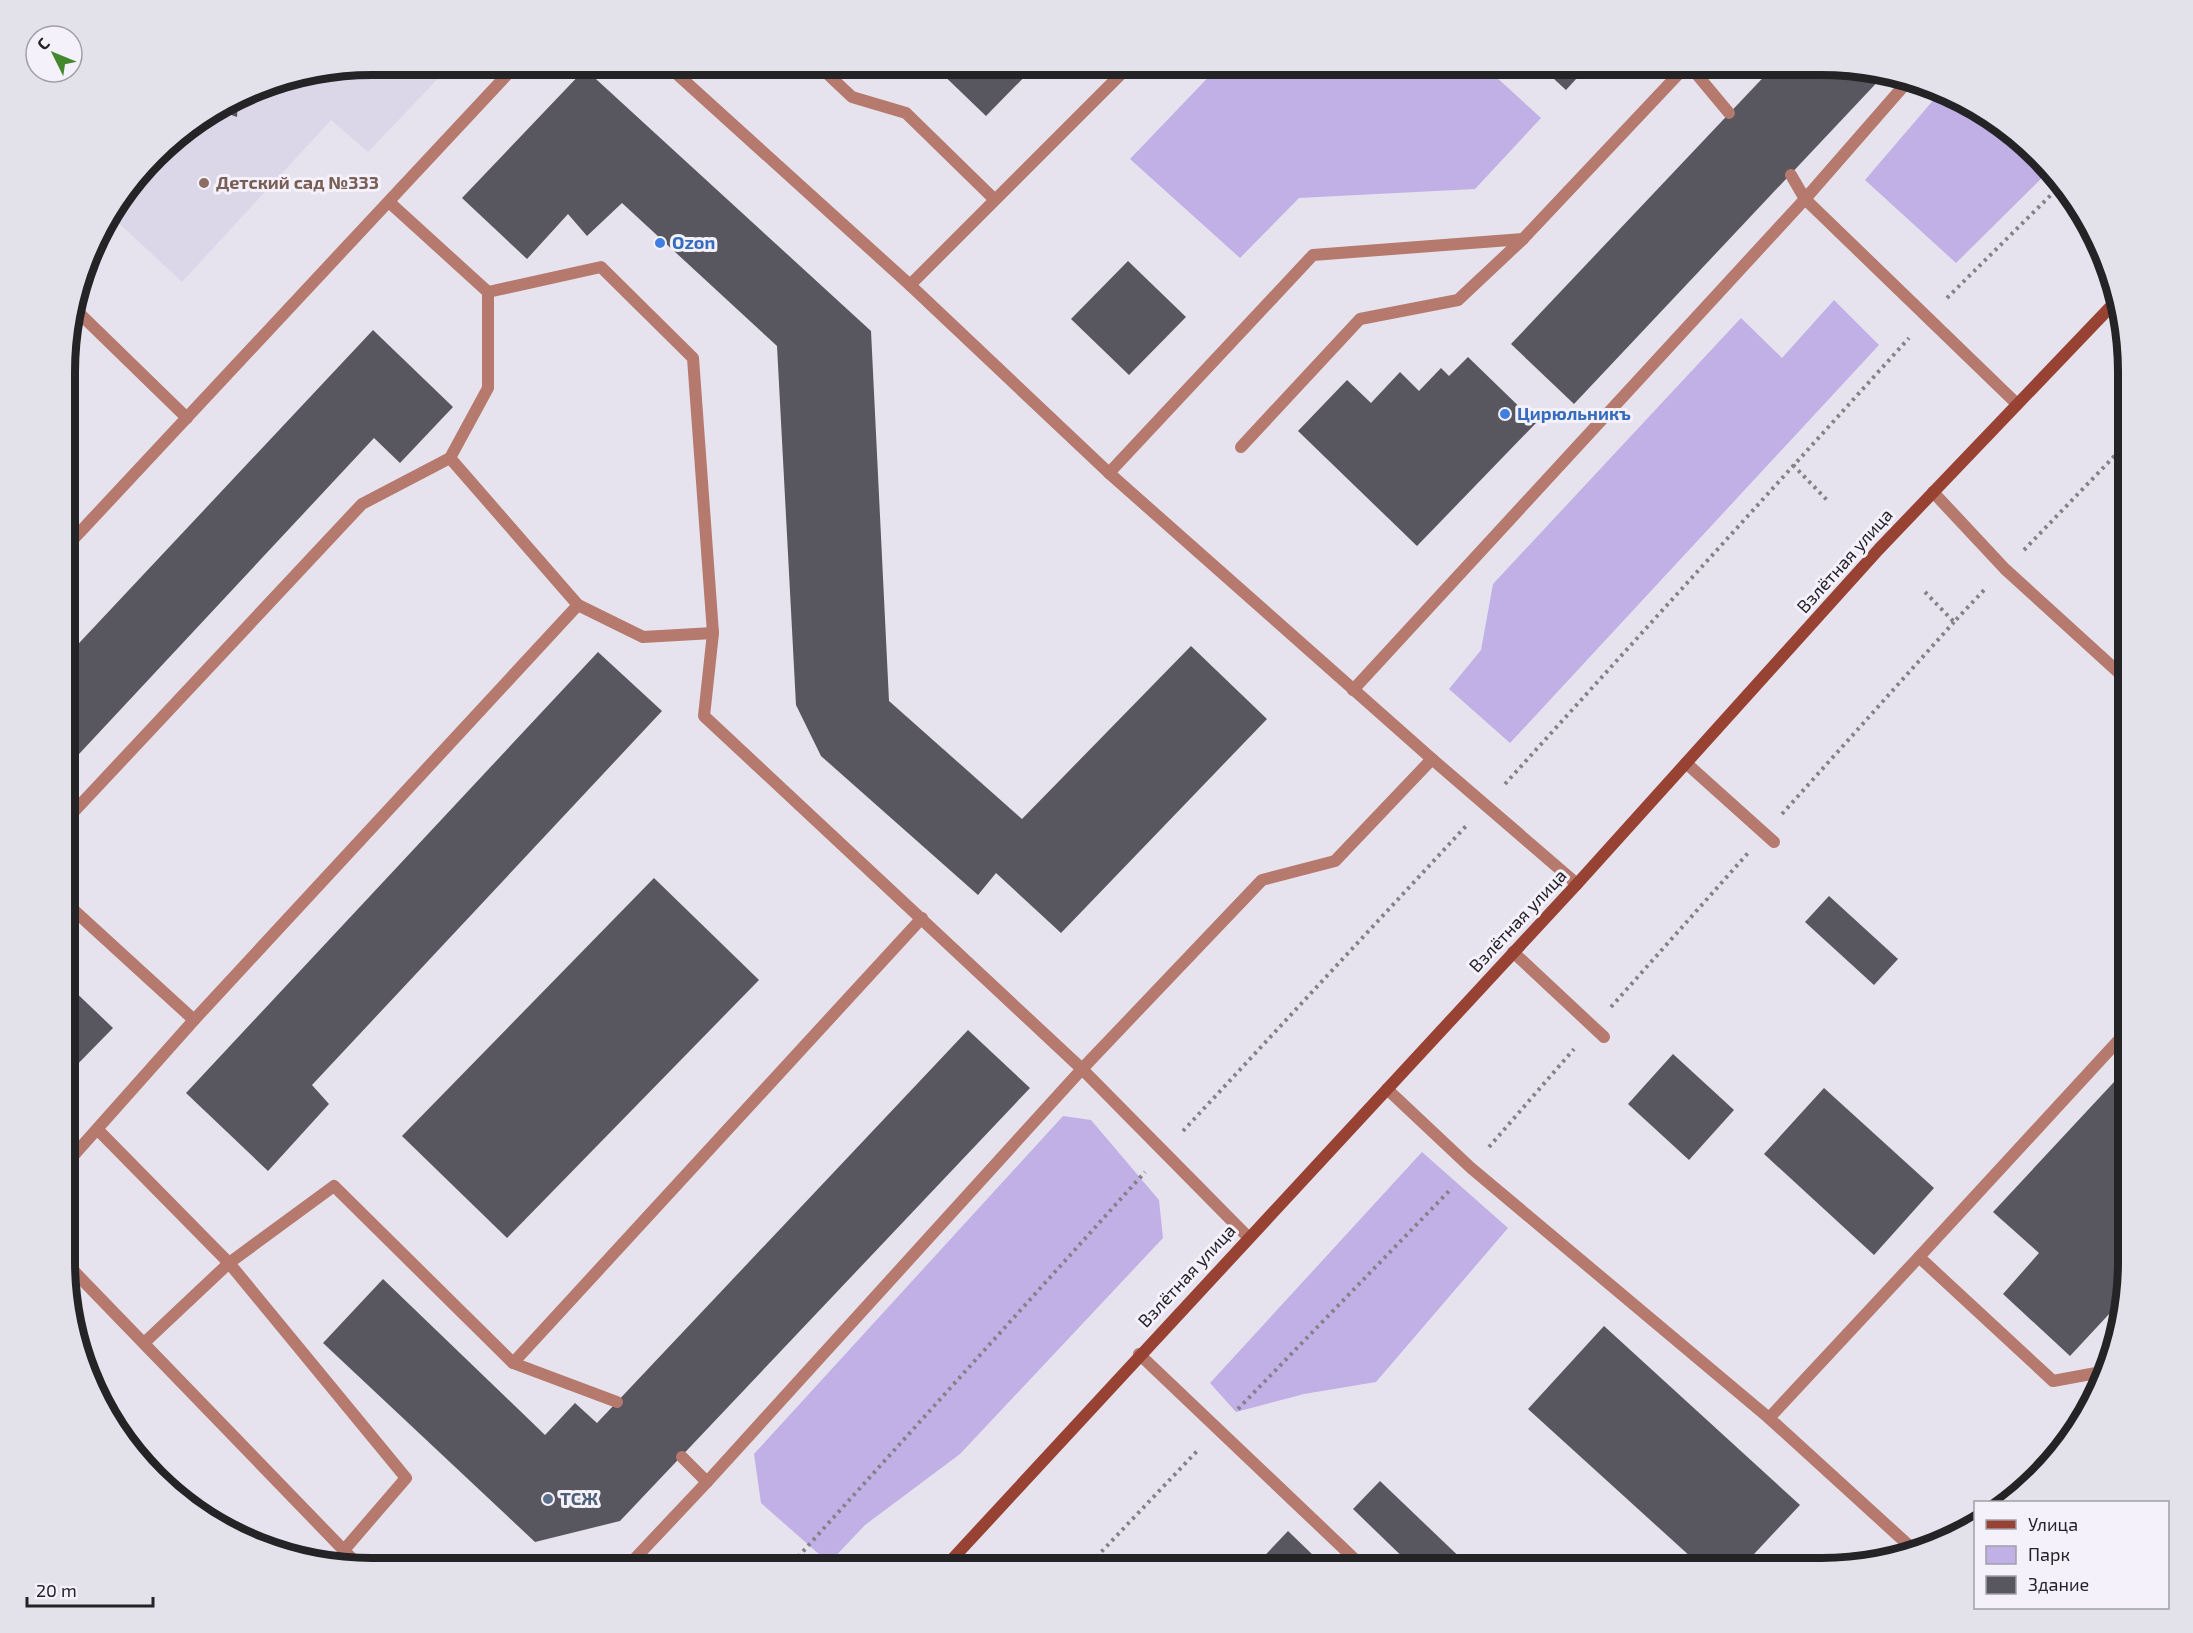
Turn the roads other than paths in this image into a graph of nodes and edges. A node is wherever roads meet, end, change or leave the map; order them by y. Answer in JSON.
{"nodes":[{"id":1,"x":506,"y":75,"type":"edge"},
{"id":2,"x":678,"y":75,"type":"edge"},
{"id":3,"x":829,"y":75,"type":"edge"},
{"id":4,"x":1120,"y":75,"type":"edge"},
{"id":5,"x":1678,"y":75,"type":"edge"},
{"id":6,"x":1697,"y":75,"type":"edge"},
{"id":7,"x":1903,"y":87,"type":"edge"},
{"id":8,"x":1729,"y":113,"type":"dead end"},
{"id":9,"x":1791,"y":174,"type":"dead end"},
{"id":10,"x":1804,"y":199,"type":"junction"},
{"id":11,"x":994,"y":200,"type":"junction"},
{"id":12,"x":389,"y":202,"type":"junction"},
{"id":13,"x":1522,"y":239,"type":"junction"},
{"id":14,"x":910,"y":285,"type":"junction"},
{"id":15,"x":488,"y":292,"type":"junction"},
{"id":16,"x":2110,"y":307,"type":"edge"},
{"id":17,"x":81,"y":315,"type":"edge"},
{"id":18,"x":2017,"y":404,"type":"junction"},
{"id":19,"x":187,"y":418,"type":"junction"},
{"id":20,"x":1241,"y":447,"type":"dead end"},
{"id":21,"x":450,"y":458,"type":"junction"},
{"id":22,"x":1109,"y":473,"type":"junction"},
{"id":23,"x":1933,"y":492,"type":"junction"},
{"id":24,"x":75,"y":537,"type":"edge"},
{"id":25,"x":578,"y":605,"type":"junction"},
{"id":26,"x":713,"y":633,"type":"junction"},
{"id":27,"x":2118,"y":672,"type":"edge"},
{"id":28,"x":1353,"y":690,"type":"junction"},
{"id":29,"x":1432,"y":759,"type":"junction"},
{"id":30,"x":1686,"y":763,"type":"junction"},
{"id":31,"x":75,"y":810,"type":"edge"},
{"id":32,"x":1769,"y":838,"type":"road end"},
{"id":33,"x":1577,"y":884,"type":"junction"},
{"id":34,"x":75,"y":911,"type":"edge"},
{"id":35,"x":922,"y":918,"type":"junction"},
{"id":36,"x":1513,"y":952,"type":"junction"},
{"id":37,"x":194,"y":1020,"type":"junction"},
{"id":38,"x":1604,"y":1037,"type":"dead end"},
{"id":39,"x":2118,"y":1041,"type":"edge"},
{"id":40,"x":1082,"y":1069,"type":"junction"},
{"id":41,"x":1387,"y":1089,"type":"junction"},
{"id":42,"x":98,"y":1130,"type":"junction"},
{"id":43,"x":75,"y":1154,"type":"edge"},
{"id":44,"x":1248,"y":1237,"type":"junction"},
{"id":45,"x":1919,"y":1257,"type":"junction"},
{"id":46,"x":229,"y":1263,"type":"junction"},
{"id":47,"x":76,"y":1273,"type":"edge"},
{"id":48,"x":144,"y":1344,"type":"junction"},
{"id":49,"x":1140,"y":1354,"type":"junction"},
{"id":50,"x":513,"y":1363,"type":"junction"},
{"id":51,"x":2096,"y":1373,"type":"edge"},
{"id":52,"x":617,"y":1402,"type":"dead end"},
{"id":53,"x":1769,"y":1418,"type":"junction"},
{"id":54,"x":682,"y":1457,"type":"dead end"},
{"id":55,"x":707,"y":1482,"type":"junction"},
{"id":56,"x":1908,"y":1545,"type":"edge"},
{"id":57,"x":344,"y":1550,"type":"junction"},
{"id":58,"x":350,"y":1557,"type":"edge"},
{"id":59,"x":635,"y":1558,"type":"edge"},
{"id":60,"x":953,"y":1558,"type":"edge"},
{"id":61,"x":1353,"y":1558,"type":"edge"}],
"edges":[{"from":1,"to":12,"type":"street"},
{"from":2,"to":14,"type":"street"},
{"from":3,"to":11,"type":"street"},
{"from":4,"to":11,"type":"street"},
{"from":5,"to":13,"type":"street"},
{"from":6,"to":8,"type":"street"},
{"from":7,"to":10,"type":"street"},
{"from":9,"to":10,"type":"street"},
{"from":10,"to":18,"type":"street"},
{"from":10,"to":28,"type":"street"},
{"from":11,"to":14,"type":"street"},
{"from":12,"to":15,"type":"street"},
{"from":12,"to":19,"type":"street"},
{"from":13,"to":20,"type":"street"},
{"from":13,"to":22,"type":"street"},
{"from":14,"to":22,"type":"street"},
{"from":15,"to":21,"type":"street"},
{"from":15,"to":26,"type":"street"},
{"from":16,"to":18,"type":"main road","name":"Взлётная улица"},
{"from":17,"to":19,"type":"street"},
{"from":18,"to":23,"type":"main road","name":"Взлётная улица"},
{"from":19,"to":24,"type":"street"},
{"from":21,"to":25,"type":"street"},
{"from":21,"to":31,"type":"street"},
{"from":22,"to":28,"type":"street"},
{"from":23,"to":27,"type":"street"},
{"from":23,"to":30,"type":"main road","name":"Взлётная улица"},
{"from":25,"to":26,"type":"street"},
{"from":25,"to":37,"type":"street"},
{"from":26,"to":35,"type":"street"},
{"from":28,"to":29,"type":"street"},
{"from":29,"to":33,"type":"street"},
{"from":29,"to":40,"type":"street"},
{"from":30,"to":32,"type":"street"},
{"from":30,"to":33,"type":"main road","name":"Взлётная улица"},
{"from":33,"to":36,"type":"main road","name":"Взлётная улица"},
{"from":34,"to":37,"type":"street"},
{"from":35,"to":40,"type":"street"},
{"from":35,"to":50,"type":"street"},
{"from":36,"to":38,"type":"street"},
{"from":36,"to":41,"type":"main road","name":"Взлётная улица"},
{"from":37,"to":42,"type":"street"},
{"from":39,"to":45,"type":"street"},
{"from":40,"to":44,"type":"street"},
{"from":40,"to":55,"type":"street"},
{"from":41,"to":44,"type":"main road","name":"Взлётная улица"},
{"from":41,"to":53,"type":"street"},
{"from":42,"to":43,"type":"street"},
{"from":42,"to":46,"type":"street"},
{"from":44,"to":49,"type":"main road","name":"Взлётная улица"},
{"from":45,"to":51,"type":"street"},
{"from":45,"to":53,"type":"street"},
{"from":46,"to":48,"type":"street"},
{"from":46,"to":50,"type":"street"},
{"from":46,"to":57,"type":"street"},
{"from":47,"to":48,"type":"street"},
{"from":48,"to":57,"type":"street"},
{"from":49,"to":60,"type":"main road","name":"Взлётная улица"},
{"from":49,"to":61,"type":"street"},
{"from":50,"to":52,"type":"street"},
{"from":53,"to":56,"type":"street"},
{"from":54,"to":55,"type":"street"},
{"from":55,"to":59,"type":"street"},
{"from":57,"to":58,"type":"street"}]}
